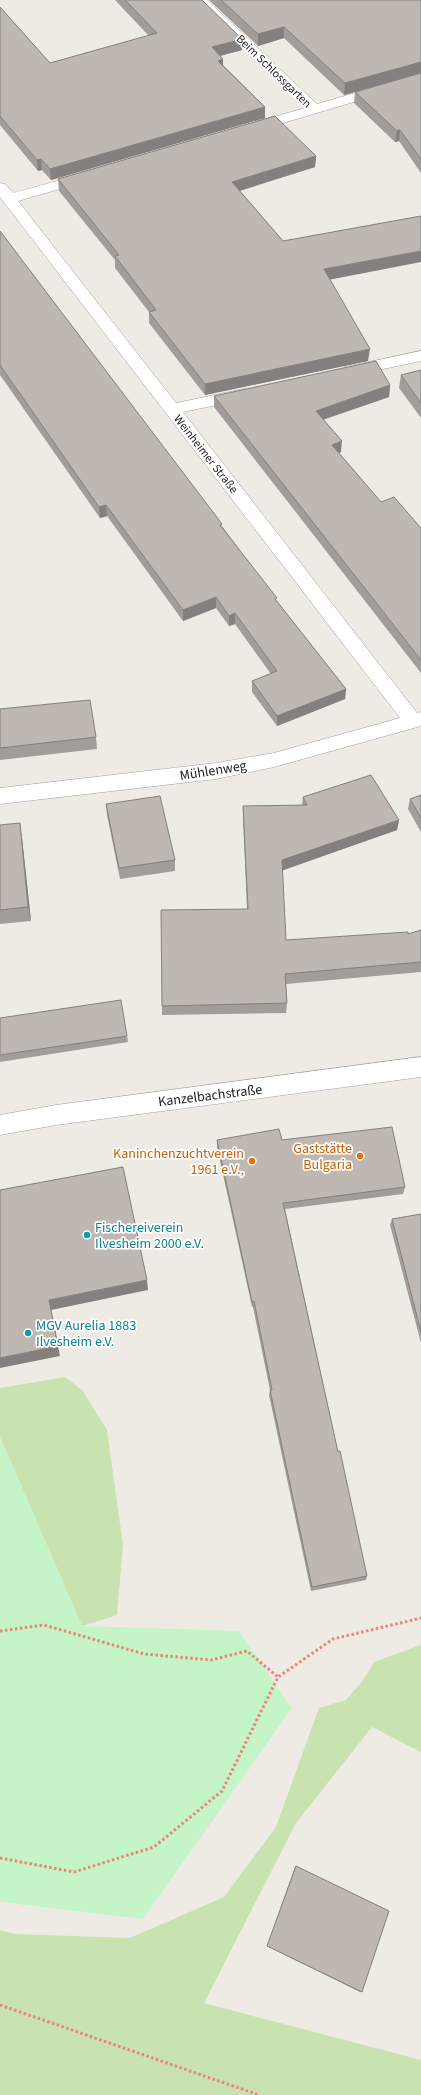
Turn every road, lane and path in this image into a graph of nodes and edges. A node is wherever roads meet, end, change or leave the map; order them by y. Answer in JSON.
{"nodes":[{"id":1,"x":200,"y":0,"type":"edge"},
{"id":2,"x":421,"y":78,"type":"edge"},
{"id":3,"x":314,"y":110,"type":"junction"},
{"id":4,"x":238,"y":132,"type":"edge"},
{"id":5,"x":101,"y":172,"type":"edge"},
{"id":6,"x":5,"y":193,"type":"edge"},
{"id":7,"x":421,"y":356,"type":"edge"},
{"id":8,"x":335,"y":374,"type":"edge"},
{"id":9,"x":257,"y":391,"type":"edge"},
{"id":10,"x":171,"y":409,"type":"junction"},
{"id":11,"x":417,"y":720,"type":"edge"},
{"id":12,"x":0,"y":796,"type":"edge"},
{"id":13,"x":421,"y":1067,"type":"edge"},
{"id":14,"x":0,"y":1125,"type":"edge"},
{"id":15,"x":421,"y":1618,"type":"edge"},
{"id":16,"x":0,"y":1631,"type":"edge"},
{"id":17,"x":278,"y":1677,"type":"junction"},
{"id":18,"x":0,"y":1858,"type":"edge"},
{"id":19,"x":0,"y":2005,"type":"edge"},
{"id":20,"x":259,"y":2095,"type":"edge"}],
"edges":[{"from":1,"to":3,"type":"street","name":"Beim Schlossgarten"},
{"from":2,"to":3,"type":"street"},
{"from":3,"to":4,"type":"street"},
{"from":5,"to":6,"type":"street"},
{"from":6,"to":10,"type":"street","name":"Weinheimer Straße"},
{"from":7,"to":8,"type":"street"},
{"from":9,"to":10,"type":"street"},
{"from":10,"to":11,"type":"street","name":"Weinheimer Straße"},
{"from":11,"to":12,"type":"street","name":"Mühlenweg"},
{"from":13,"to":14,"type":"street","name":"Kanzelbachstraße"},
{"from":15,"to":17,"type":"path"},
{"from":16,"to":17,"type":"path"},
{"from":17,"to":18,"type":"path"},
{"from":19,"to":20,"type":"path"}]}
